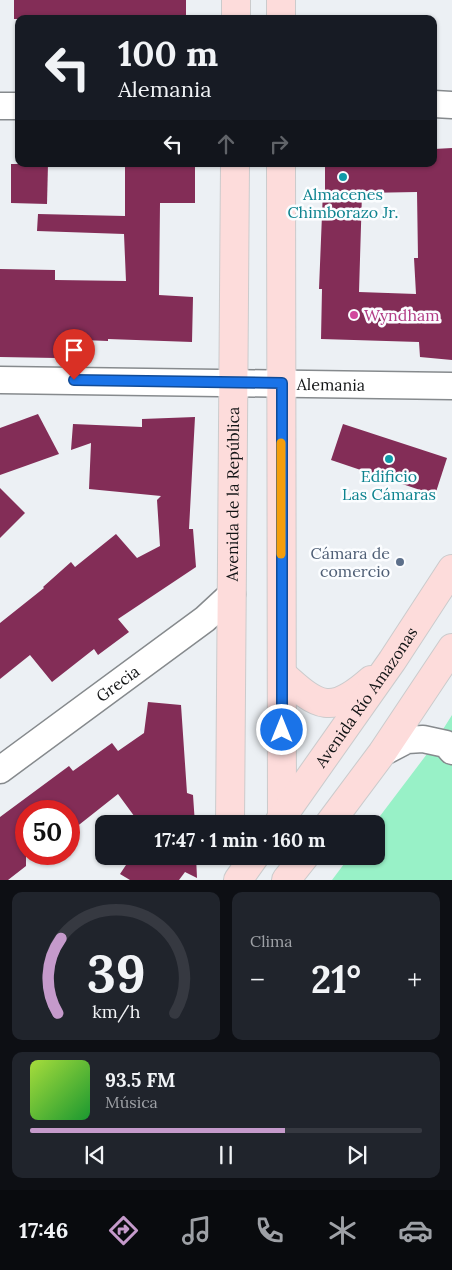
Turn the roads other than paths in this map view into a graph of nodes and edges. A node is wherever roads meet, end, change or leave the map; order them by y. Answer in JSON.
{"nodes":[{"id":1,"x":236,"y":0,"type":"edge"},
{"id":2,"x":281,"y":0,"type":"edge"},
{"id":3,"x":236,"y":15,"type":"edge"},
{"id":4,"x":281,"y":15,"type":"edge"},
{"id":5,"x":437,"y":104,"type":"edge"},
{"id":6,"x":0,"y":106,"type":"edge"},
{"id":7,"x":15,"y":106,"type":"edge"},
{"id":8,"x":452,"y":106,"type":"edge"},
{"id":9,"x":235,"y":167,"type":"edge"},
{"id":10,"x":281,"y":167,"type":"edge"},
{"id":11,"x":0,"y":380,"type":"edge"},
{"id":12,"x":233,"y":382,"type":"junction"},
{"id":13,"x":282,"y":383,"type":"junction"},
{"id":14,"x":452,"y":386,"type":"edge"},
{"id":15,"x":452,"y":569,"type":"edge"},
{"id":16,"x":232,"y":594,"type":"junction"},
{"id":17,"x":452,"y":648,"type":"edge"},
{"id":18,"x":392,"y":661,"type":"junction"},
{"id":19,"x":282,"y":674,"type":"junction"},
{"id":20,"x":452,"y":751,"type":"edge"},
{"id":21,"x":382,"y":753,"type":"junction"},
{"id":22,"x":0,"y":770,"type":"edge"},
{"id":23,"x":230,"y":815,"type":"edge"},
{"id":24,"x":281,"y":815,"type":"edge"},
{"id":25,"x":285,"y":815,"type":"edge"},
{"id":26,"x":336,"y":815,"type":"edge"},
{"id":27,"x":230,"y":865,"type":"edge"},
{"id":28,"x":249,"y":865,"type":"edge"},
{"id":29,"x":282,"y":865,"type":"edge"},
{"id":30,"x":297,"y":865,"type":"edge"},
{"id":31,"x":230,"y":880,"type":"edge"},
{"id":32,"x":238,"y":880,"type":"edge"},
{"id":33,"x":281,"y":880,"type":"edge"},
{"id":34,"x":286,"y":880,"type":"edge"}],
"edges":[{"from":1,"to":3,"type":"main road"},
{"from":2,"to":4,"type":"main road"},
{"from":5,"to":8,"type":"street"},
{"from":6,"to":7,"type":"street"},
{"from":9,"to":12,"type":"main road","name":"Avenida de la República"},
{"from":10,"to":13,"type":"main road"},
{"from":11,"to":12,"type":"street","name":"Alemania"},
{"from":12,"to":13,"type":"street","name":"Alemania"},
{"from":12,"to":16,"type":"main road","name":"Avenida de la República"},
{"from":13,"to":14,"type":"street","name":"Alemania"},
{"from":13,"to":19,"type":"main road"},
{"from":15,"to":18,"type":"main road","name":"Avenida Río Amazonas"},
{"from":16,"to":22,"type":"street","name":"Grecia"},
{"from":16,"to":23,"type":"main road","name":"Avenida de la República"},
{"from":17,"to":21,"type":"main road"},
{"from":18,"to":19,"type":"main road"},
{"from":18,"to":25,"type":"main road","name":"Avenida Río Amazonas"},
{"from":19,"to":24,"type":"main road"},
{"from":20,"to":21,"type":"street"},
{"from":21,"to":26,"type":"main road"},
{"from":27,"to":31,"type":"main road"},
{"from":28,"to":32,"type":"main road"},
{"from":29,"to":33,"type":"main road"},
{"from":30,"to":34,"type":"main road"}]}
